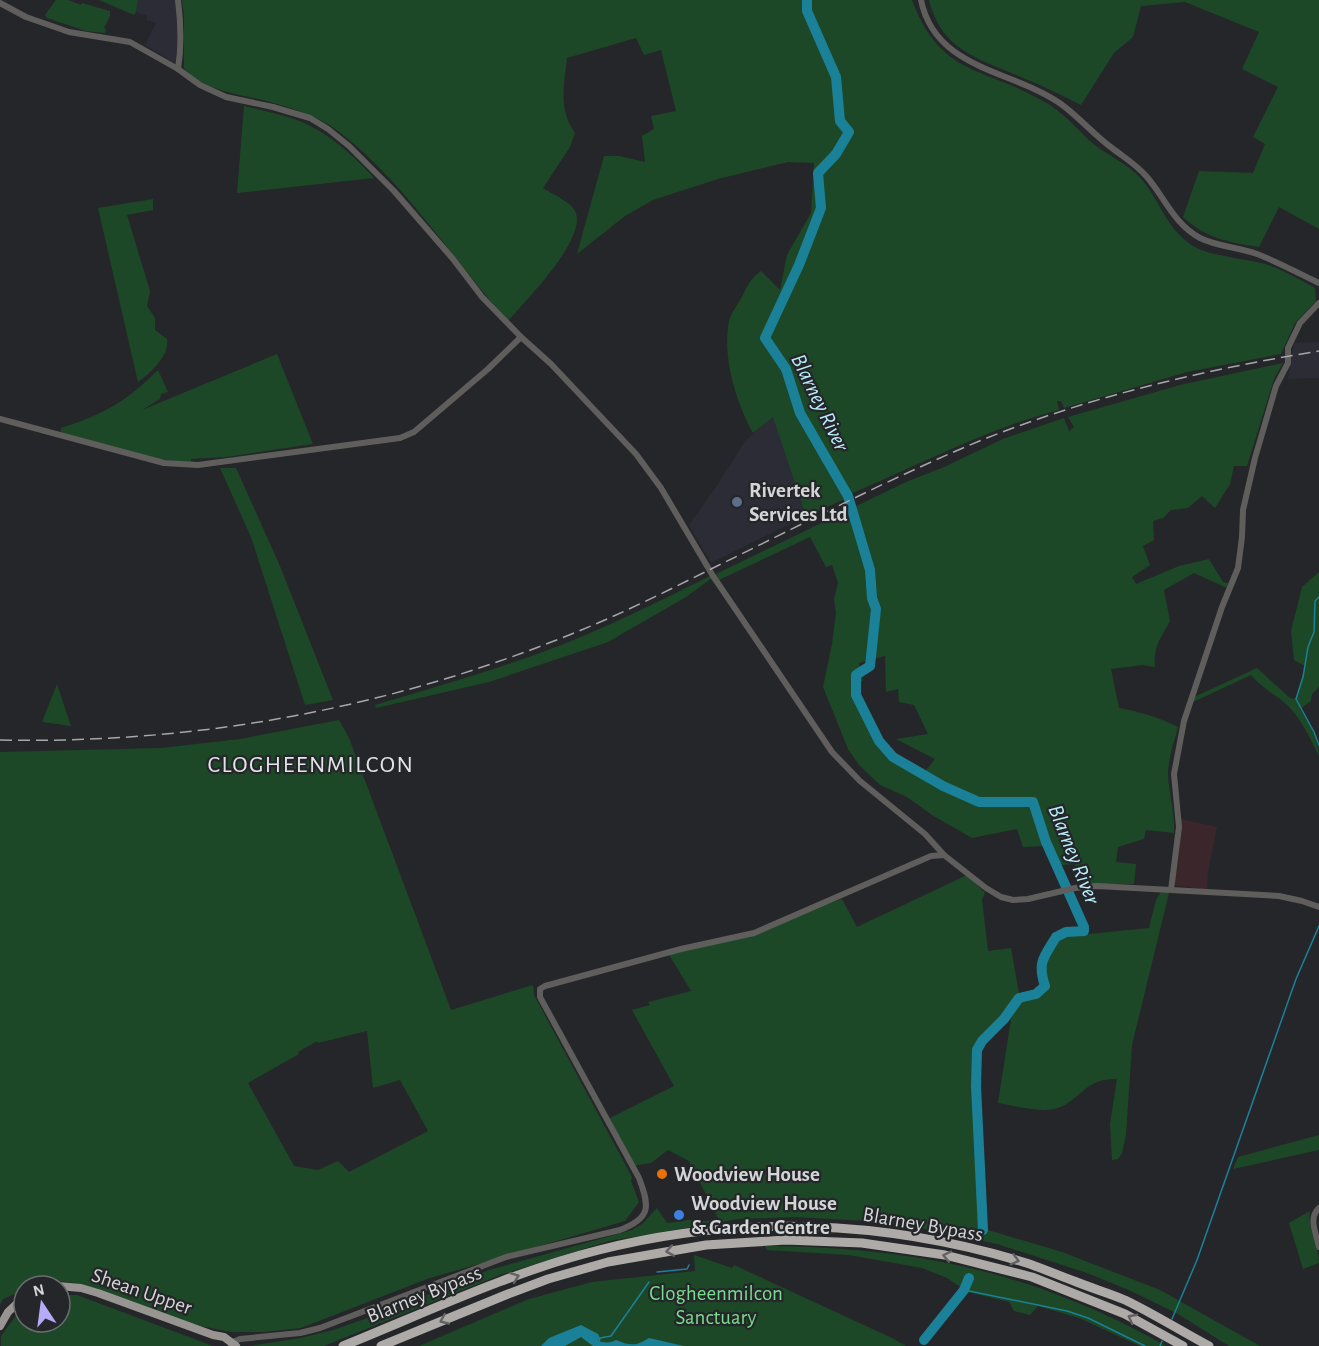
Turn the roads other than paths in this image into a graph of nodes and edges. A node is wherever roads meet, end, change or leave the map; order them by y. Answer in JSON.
{"nodes":[{"id":1,"x":178,"y":0,"type":"edge"},
{"id":2,"x":921,"y":0,"type":"edge"},
{"id":3,"x":0,"y":3,"type":"edge"},
{"id":4,"x":178,"y":69,"type":"junction"},
{"id":5,"x":1319,"y":283,"type":"edge"},
{"id":6,"x":1319,"y":303,"type":"edge"},
{"id":7,"x":521,"y":337,"type":"junction"},
{"id":8,"x":0,"y":418,"type":"edge"},
{"id":9,"x":944,"y":855,"type":"junction"},
{"id":10,"x":1171,"y":890,"type":"junction"},
{"id":11,"x":1319,"y":907,"type":"edge"},
{"id":12,"x":1319,"y":1208,"type":"edge"},
{"id":13,"x":1319,"y":1246,"type":"edge"},
{"id":14,"x":72,"y":1287,"type":"edge"},
{"id":15,"x":12,"y":1308,"type":"edge"},
{"id":16,"x":0,"y":1326,"type":"edge"},
{"id":17,"x":232,"y":1345,"type":"edge"},
{"id":18,"x":343,"y":1346,"type":"edge"},
{"id":19,"x":381,"y":1346,"type":"edge"},
{"id":20,"x":1183,"y":1346,"type":"edge"},
{"id":21,"x":1209,"y":1346,"type":"edge"}],
"edges":[{"from":1,"to":4,"type":"street"},
{"from":2,"to":5,"type":"street"},
{"from":3,"to":4,"type":"street"},
{"from":4,"to":7,"type":"street"},
{"from":6,"to":10,"type":"street"},
{"from":7,"to":8,"type":"street"},
{"from":7,"to":9,"type":"street"},
{"from":9,"to":10,"type":"street"},
{"from":9,"to":17,"type":"street"},
{"from":10,"to":11,"type":"street"},
{"from":12,"to":13,"type":"street"},
{"from":14,"to":17,"type":"main road","name":"Shean Upper"},
{"from":15,"to":16,"type":"main road"},
{"from":18,"to":21,"type":"highway","name":"Blarney Bypass","one_way":true},
{"from":20,"to":19,"type":"highway","name":"Blarney Bypass","one_way":true}]}
